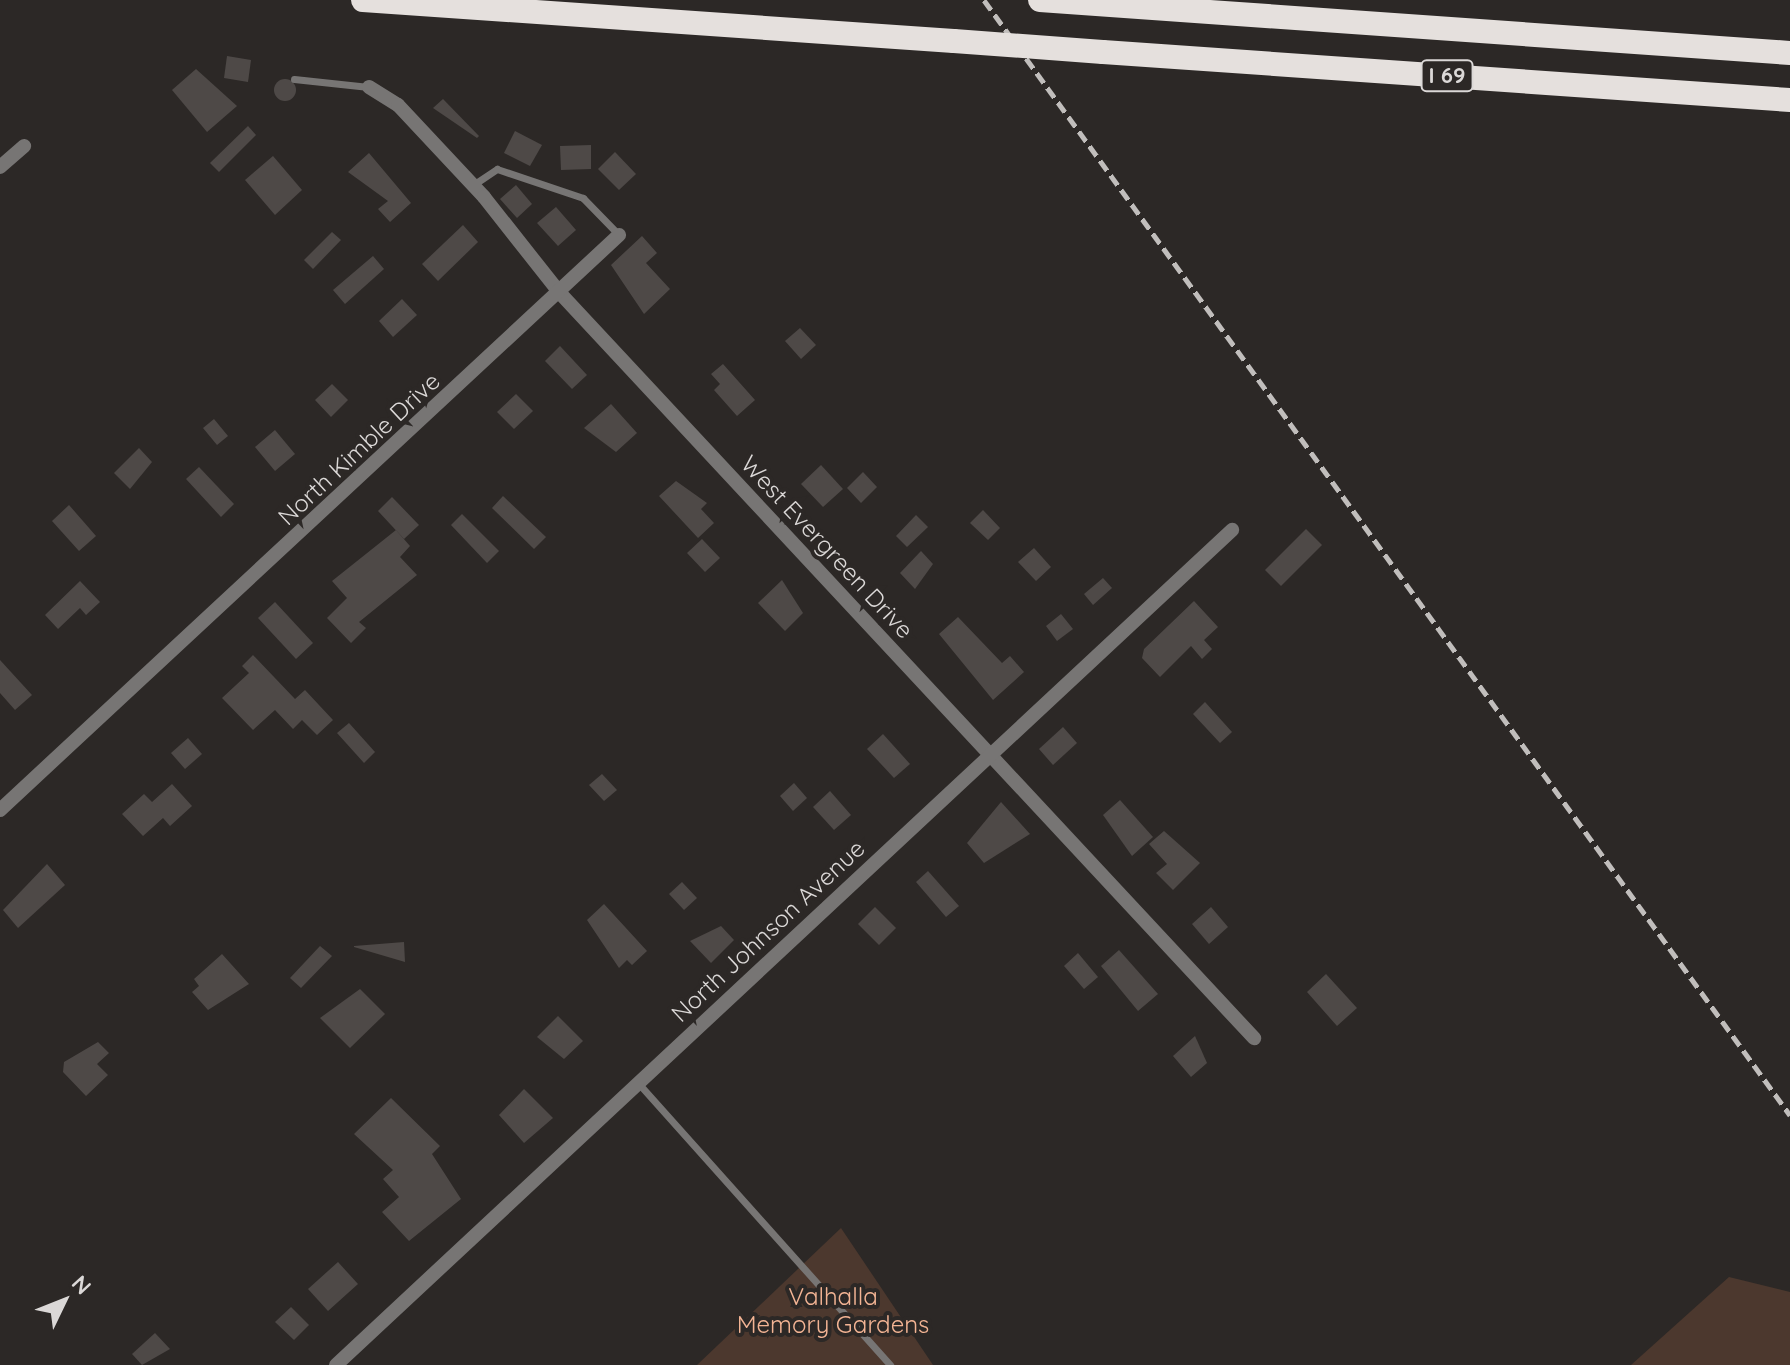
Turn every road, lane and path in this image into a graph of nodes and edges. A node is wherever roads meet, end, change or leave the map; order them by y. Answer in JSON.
{"nodes":[{"id":1,"x":363,"y":0,"type":"edge"},
{"id":2,"x":1040,"y":0,"type":"edge"},
{"id":3,"x":1790,"y":53,"type":"edge"},
{"id":4,"x":294,"y":79,"type":"dead end"},
{"id":5,"x":369,"y":87,"type":"joint"},
{"id":6,"x":1790,"y":100,"type":"edge"},
{"id":7,"x":24,"y":146,"type":"dead end"},
{"id":8,"x":0,"y":167,"type":"edge"},
{"id":9,"x":473,"y":185,"type":"junction"},
{"id":10,"x":619,"y":235,"type":"joint"},
{"id":11,"x":559,"y":292,"type":"junction"},
{"id":12,"x":1232,"y":530,"type":"dead end"},
{"id":13,"x":990,"y":754,"type":"junction"},
{"id":14,"x":0,"y":810,"type":"edge"},
{"id":15,"x":1254,"y":1038,"type":"dead end"},
{"id":16,"x":639,"y":1084,"type":"junction"},
{"id":17,"x":336,"y":1365,"type":"edge"},
{"id":18,"x":890,"y":1365,"type":"edge"}],
"edges":[{"from":1,"to":6,"type":"highway","number":"I 69","bridge":true},
{"from":2,"to":3,"type":"highway","number":"I 69"},
{"from":4,"to":5,"type":"lane"},
{"from":5,"to":9,"type":"street","name":"West Evergreen Drive"},
{"from":7,"to":8,"type":"street"},
{"from":9,"to":10,"type":"lane","name":"North Kimble Drive"},
{"from":9,"to":11,"type":"street","name":"West Evergreen Drive"},
{"from":10,"to":11,"type":"street","name":"North Kimble Drive"},
{"from":11,"to":13,"type":"street","name":"West Evergreen Drive"},
{"from":11,"to":14,"type":"street","name":"North Kimble Drive"},
{"from":12,"to":13,"type":"street","name":"North Johnson Avenue"},
{"from":13,"to":15,"type":"street","name":"West Evergreen Drive"},
{"from":13,"to":16,"type":"street","name":"North Johnson Avenue"},
{"from":16,"to":17,"type":"street","name":"North Johnson Avenue"},
{"from":16,"to":18,"type":"lane"}]}
